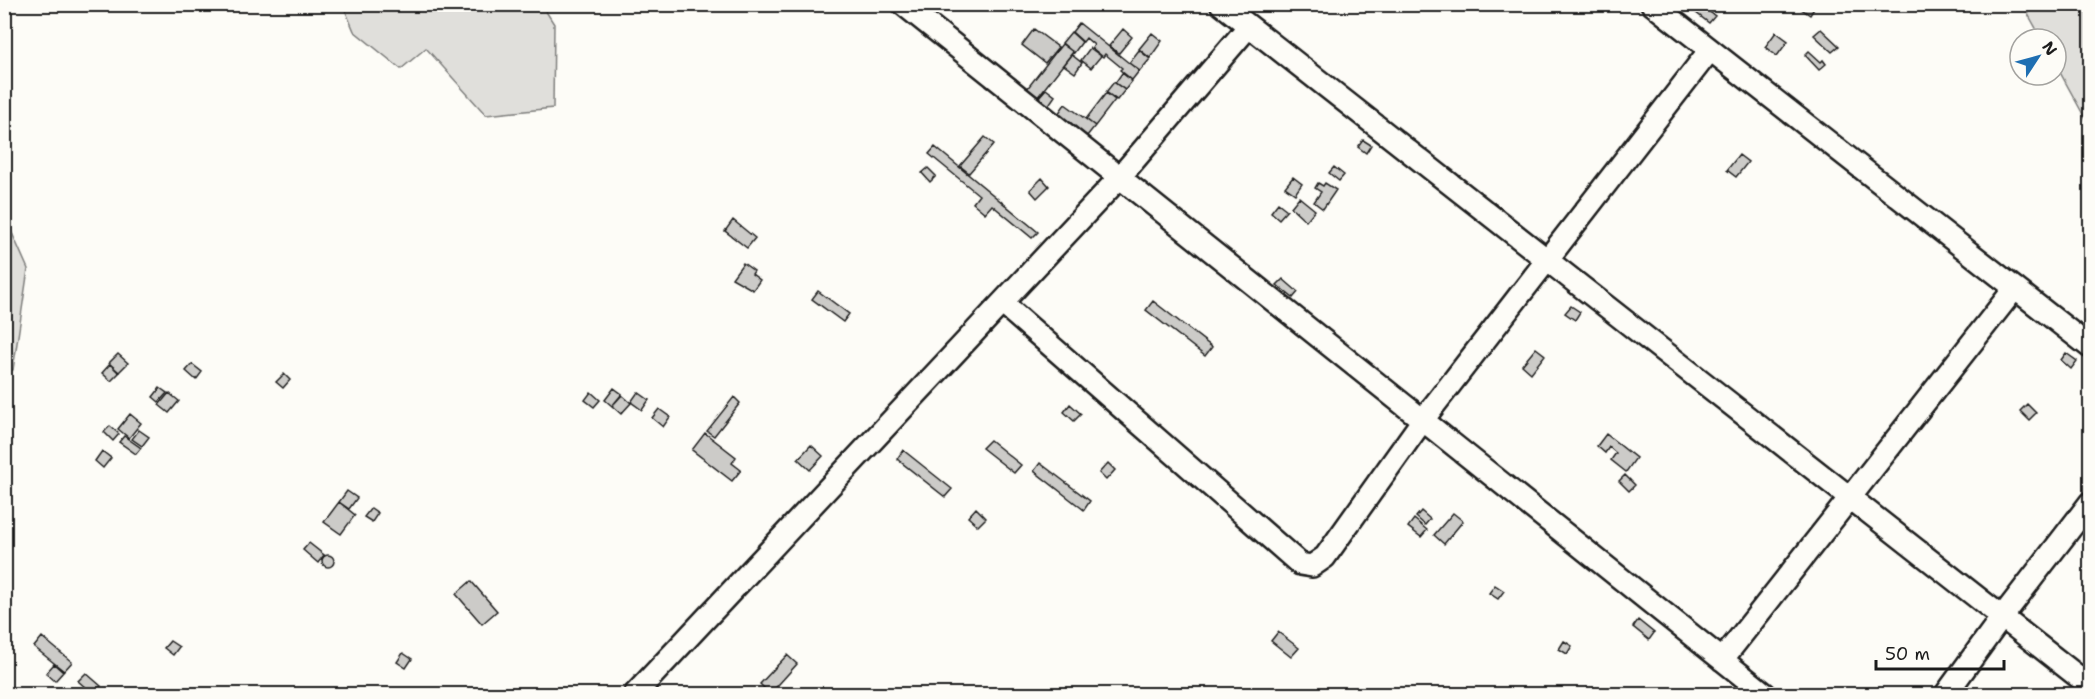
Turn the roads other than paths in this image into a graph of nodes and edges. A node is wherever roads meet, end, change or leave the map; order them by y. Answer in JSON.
{"nodes":[{"id":1,"x":903,"y":4,"type":"edge"},
{"id":2,"x":1221,"y":4,"type":"edge"},
{"id":3,"x":1652,"y":4,"type":"edge"},
{"id":4,"x":1249,"y":26,"type":"junction"},
{"id":5,"x":1710,"y":50,"type":"junction"},
{"id":6,"x":1119,"y":178,"type":"junction"},
{"id":7,"x":1547,"y":261,"type":"junction"},
{"id":8,"x":2015,"y":288,"type":"junction"},
{"id":9,"x":1002,"y":303,"type":"junction"},
{"id":10,"x":2091,"y":347,"type":"edge"},
{"id":11,"x":1422,"y":421,"type":"junction"},
{"id":12,"x":1850,"y":498,"type":"junction"},
{"id":13,"x":2091,"y":502,"type":"edge"},
{"id":14,"x":2002,"y":617,"type":"junction"},
{"id":15,"x":1722,"y":660,"type":"junction"},
{"id":16,"x":2091,"y":686,"type":"edge"},
{"id":17,"x":635,"y":694,"type":"edge"},
{"id":18,"x":1765,"y":694,"type":"edge"},
{"id":19,"x":1946,"y":694,"type":"edge"}],
"edges":[{"from":1,"to":6,"type":"street"},
{"from":2,"to":4,"type":"street"},
{"from":3,"to":5,"type":"street"},
{"from":4,"to":6,"type":"street"},
{"from":4,"to":7,"type":"street"},
{"from":5,"to":7,"type":"street"},
{"from":5,"to":8,"type":"street"},
{"from":6,"to":9,"type":"street"},
{"from":6,"to":11,"type":"street"},
{"from":7,"to":11,"type":"street"},
{"from":7,"to":12,"type":"street"},
{"from":8,"to":10,"type":"street"},
{"from":8,"to":12,"type":"street"},
{"from":9,"to":11,"type":"street"},
{"from":9,"to":17,"type":"street"},
{"from":11,"to":15,"type":"street"},
{"from":12,"to":14,"type":"street"},
{"from":12,"to":15,"type":"street"},
{"from":13,"to":14,"type":"street"},
{"from":14,"to":16,"type":"street"},
{"from":14,"to":19,"type":"street"},
{"from":15,"to":18,"type":"street"}]}
